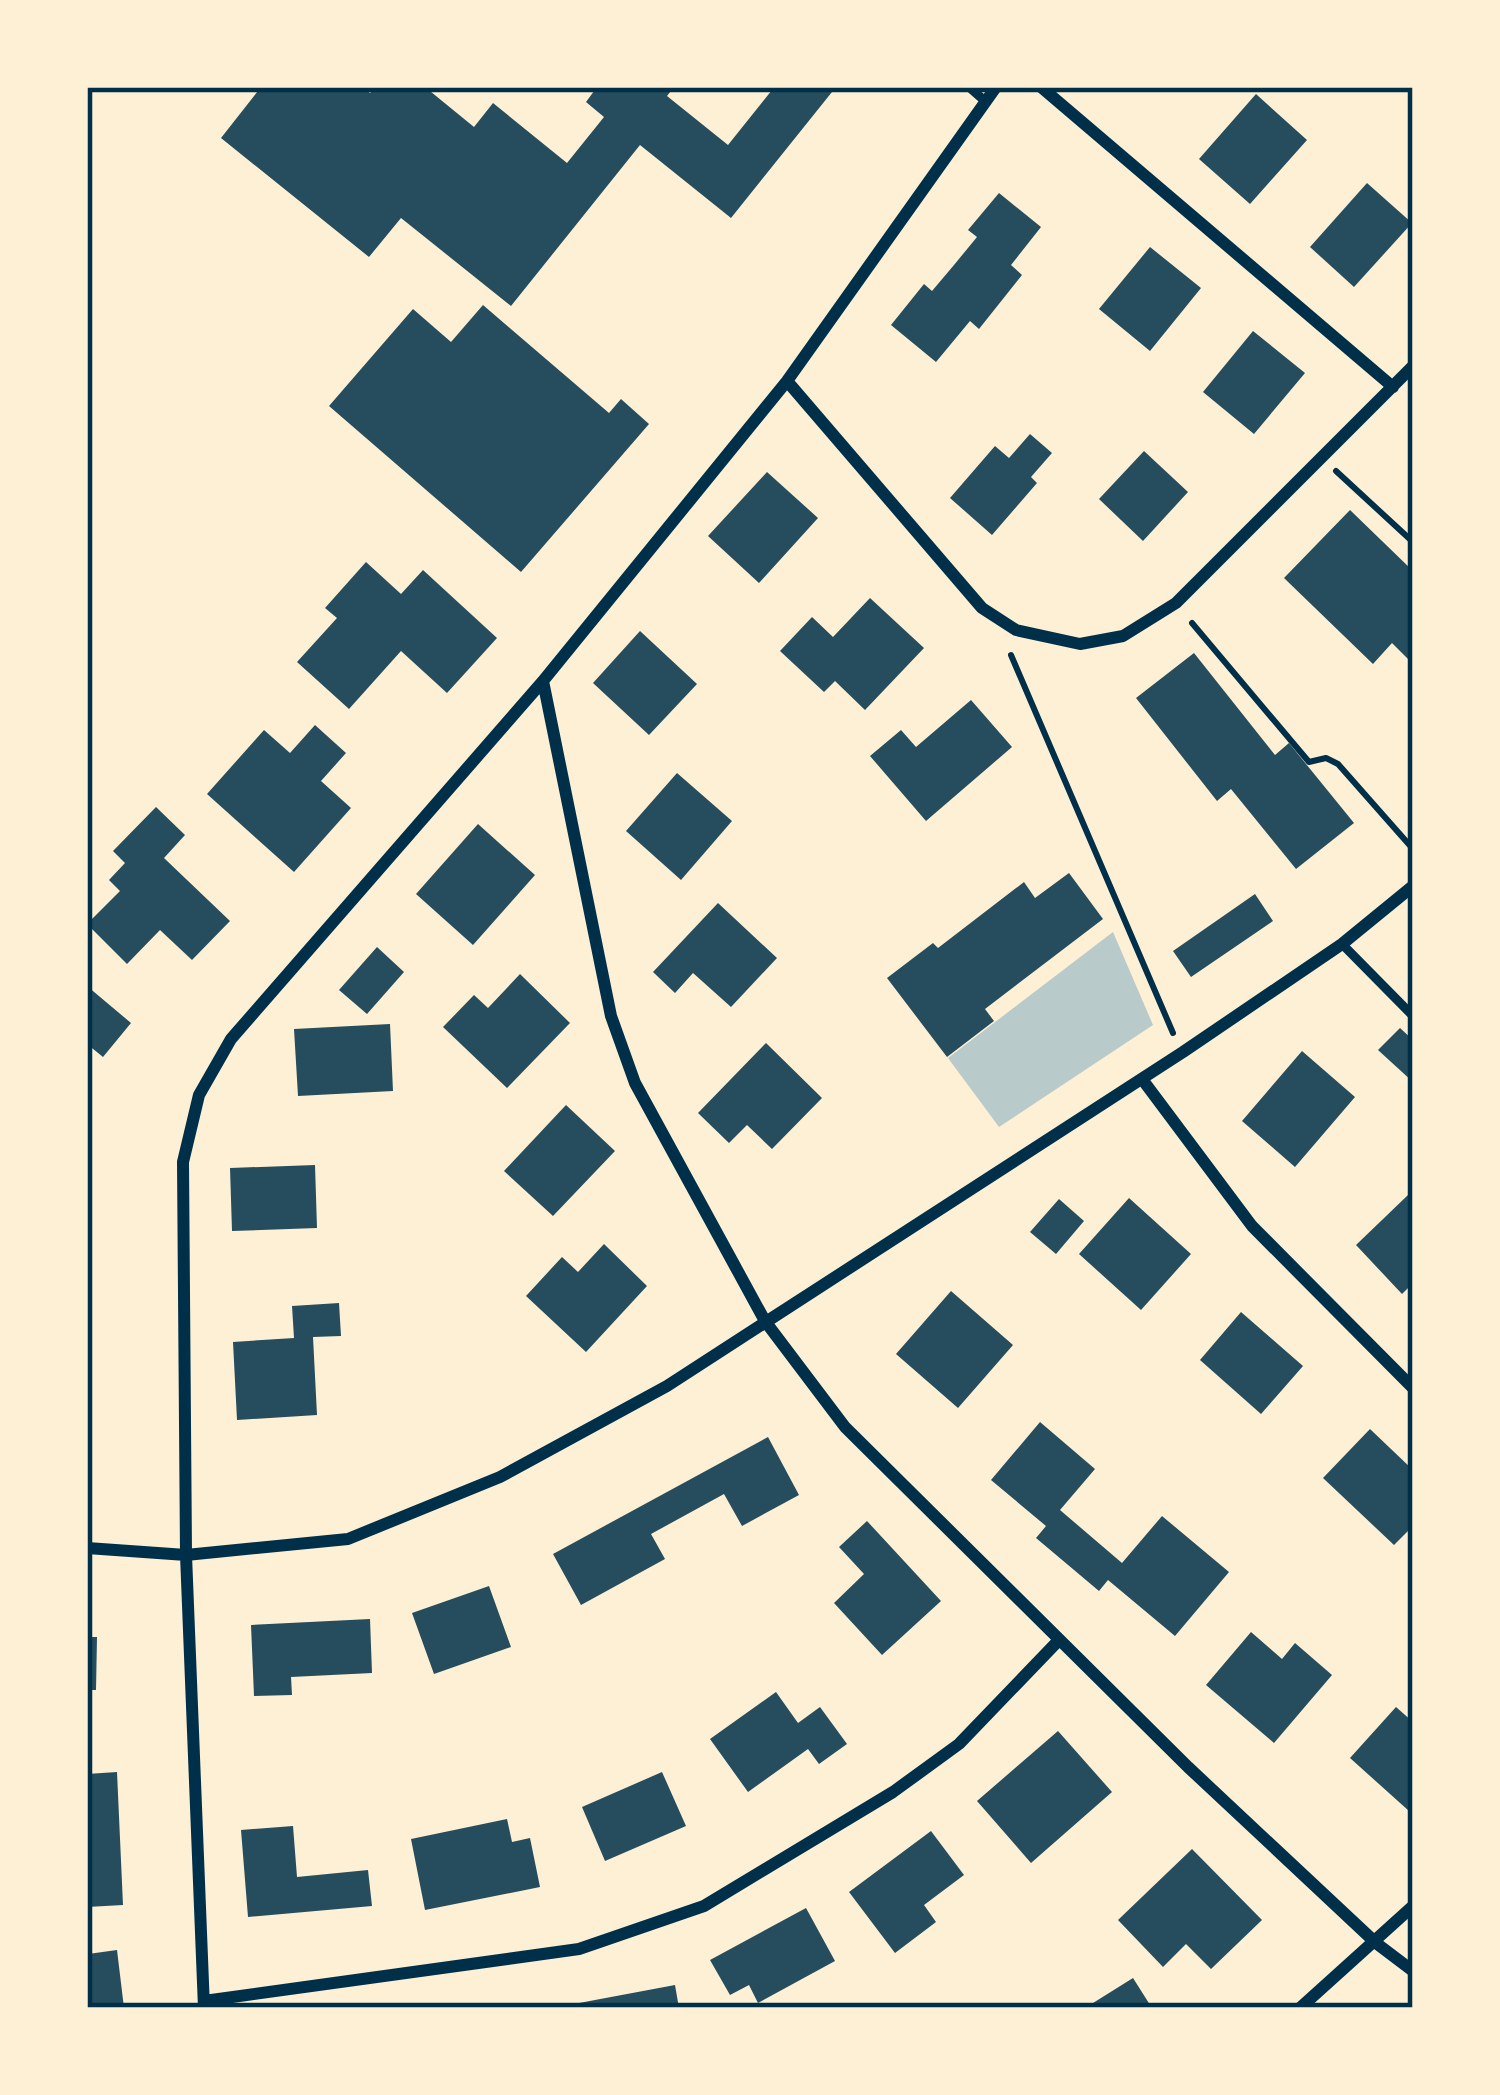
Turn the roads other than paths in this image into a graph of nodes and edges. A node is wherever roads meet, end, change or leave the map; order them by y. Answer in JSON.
{"nodes":[{"id":1,"x":969,"y":87,"type":"edge"},
{"id":2,"x":996,"y":87,"type":"edge"},
{"id":3,"x":1041,"y":87,"type":"edge"},
{"id":4,"x":986,"y":101,"type":"junction"},
{"id":5,"x":1413,"y":366,"type":"edge"},
{"id":6,"x":787,"y":381,"type":"junction"},
{"id":7,"x":1393,"y":387,"type":"junction"},
{"id":8,"x":543,"y":681,"type":"junction"},
{"id":9,"x":1413,"y":886,"type":"edge"},
{"id":10,"x":1342,"y":944,"type":"junction"},
{"id":11,"x":1413,"y":1016,"type":"edge"},
{"id":12,"x":1142,"y":1079,"type":"junction"},
{"id":13,"x":765,"y":1322,"type":"junction"},
{"id":14,"x":1413,"y":1388,"type":"edge"},
{"id":15,"x":87,"y":1548,"type":"edge"},
{"id":16,"x":187,"y":1555,"type":"junction"},
{"id":17,"x":1059,"y":1640,"type":"junction"},
{"id":18,"x":1413,"y":1906,"type":"edge"},
{"id":19,"x":1376,"y":1943,"type":"junction"},
{"id":20,"x":1413,"y":1971,"type":"edge"},
{"id":21,"x":204,"y":2004,"type":"edge"},
{"id":22,"x":1300,"y":2008,"type":"edge"}],
"edges":[{"from":1,"to":4,"type":"lane"},
{"from":2,"to":4,"type":"street"},
{"from":3,"to":7,"type":"street"},
{"from":4,"to":6,"type":"street"},
{"from":5,"to":7,"type":"street"},
{"from":6,"to":7,"type":"street"},
{"from":6,"to":8,"type":"street"},
{"from":8,"to":13,"type":"street"},
{"from":8,"to":16,"type":"street"},
{"from":9,"to":10,"type":"street"},
{"from":10,"to":11,"type":"lane"},
{"from":10,"to":12,"type":"street"},
{"from":12,"to":13,"type":"street"},
{"from":12,"to":14,"type":"street"},
{"from":13,"to":16,"type":"street"},
{"from":13,"to":17,"type":"street"},
{"from":15,"to":16,"type":"street"},
{"from":16,"to":21,"type":"street"},
{"from":17,"to":19,"type":"street"},
{"from":17,"to":21,"type":"street"},
{"from":18,"to":19,"type":"street"},
{"from":19,"to":20,"type":"street"},
{"from":19,"to":22,"type":"street"}]}
